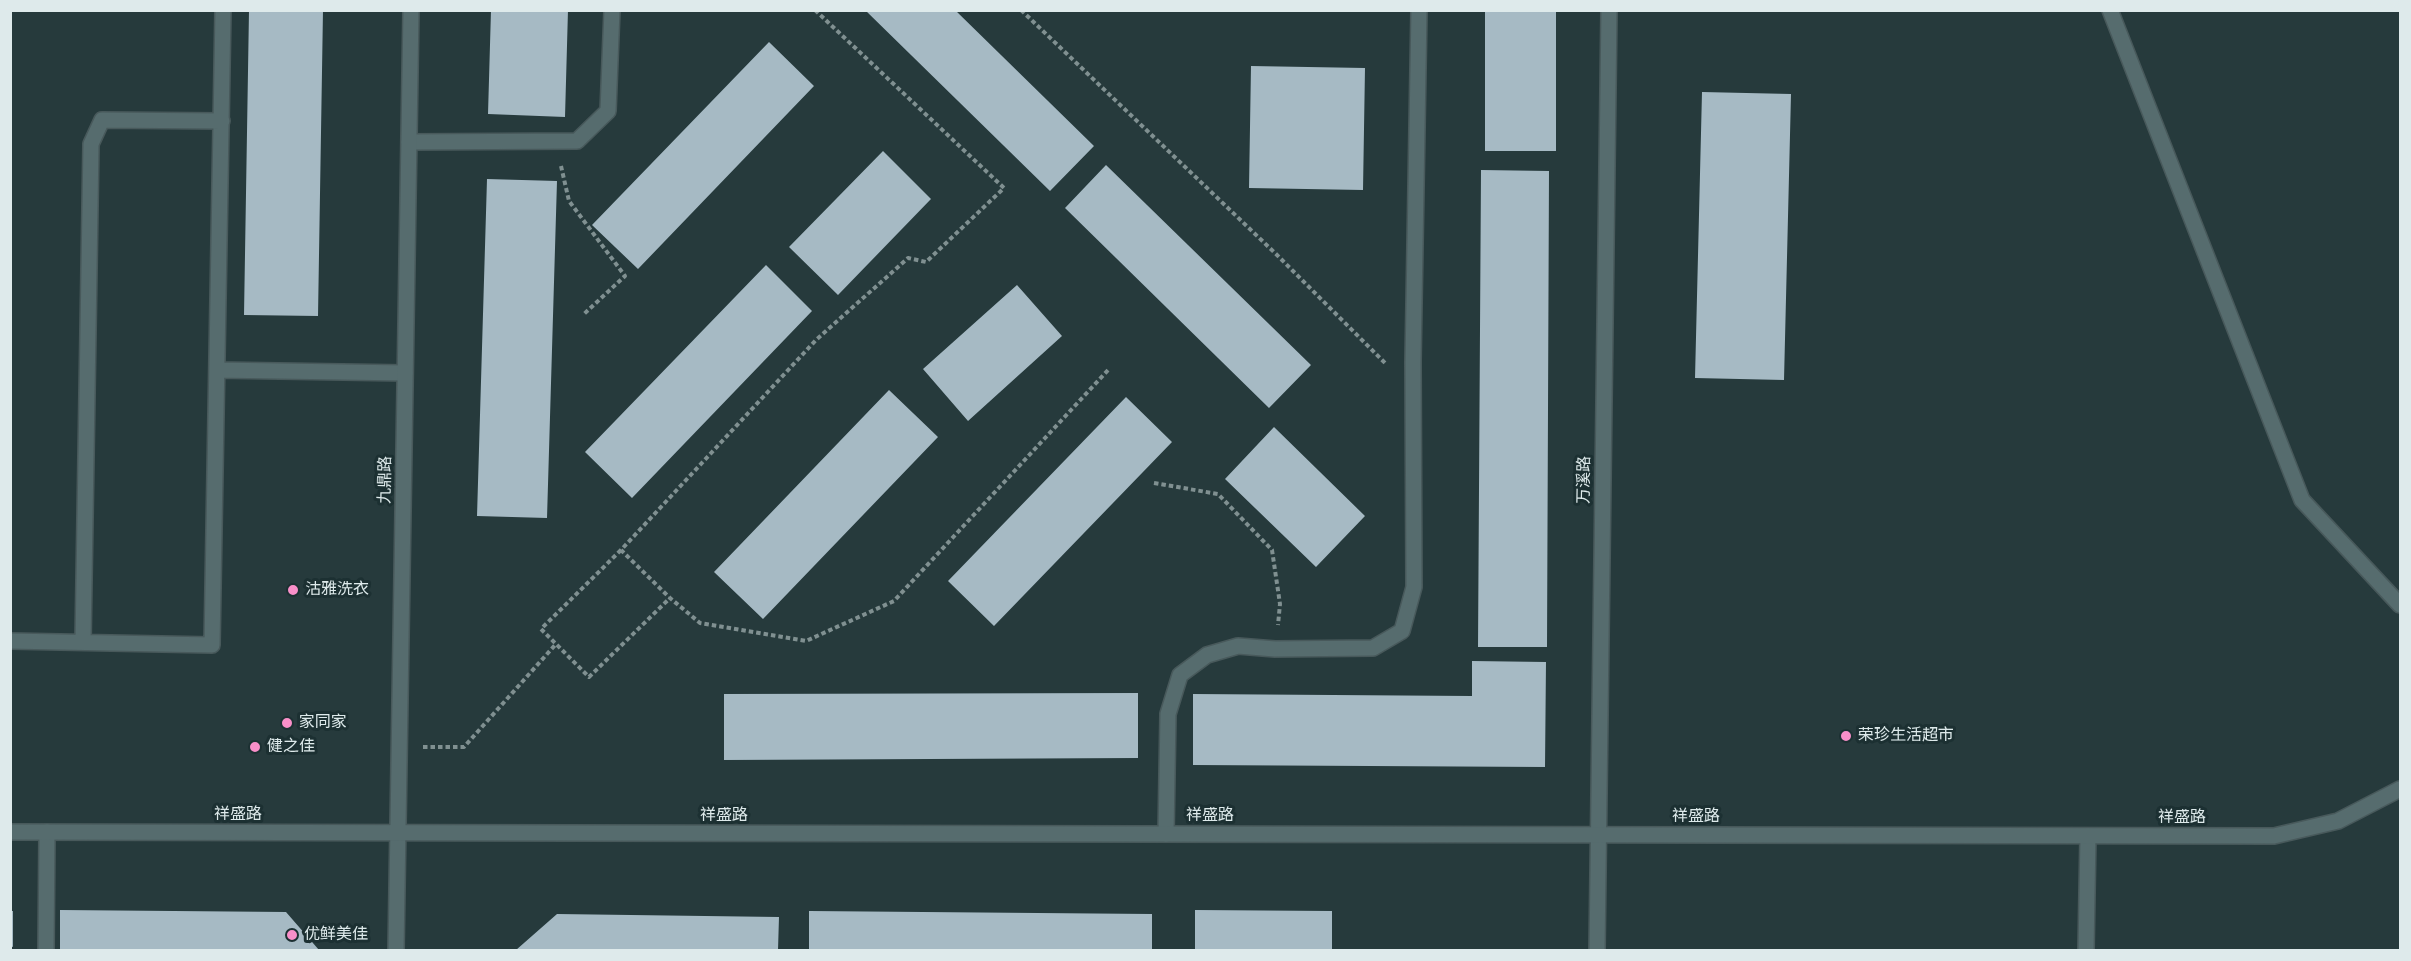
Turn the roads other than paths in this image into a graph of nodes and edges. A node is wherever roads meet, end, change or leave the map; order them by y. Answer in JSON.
{"nodes":[{"id":1,"x":223,"y":10,"type":"edge"},
{"id":2,"x":411,"y":10,"type":"edge"},
{"id":3,"x":612,"y":10,"type":"edge"},
{"id":4,"x":1419,"y":10,"type":"edge"},
{"id":5,"x":1609,"y":10,"type":"edge"},
{"id":6,"x":2110,"y":10,"type":"edge"},
{"id":7,"x":222,"y":121,"type":"junction"},
{"id":8,"x":409,"y":142,"type":"junction"},
{"id":9,"x":217,"y":370,"type":"junction"},
{"id":10,"x":405,"y":373,"type":"junction"},
{"id":11,"x":2398,"y":596,"type":"edge"},
{"id":12,"x":10,"y":641,"type":"edge"},
{"id":13,"x":83,"y":642,"type":"junction"},
{"id":14,"x":2400,"y":789,"type":"edge"},
{"id":15,"x":10,"y":832,"type":"edge"},
{"id":16,"x":46,"y":832,"type":"junction"},
{"id":17,"x":398,"y":833,"type":"junction"},
{"id":18,"x":1166,"y":834,"type":"junction"},
{"id":19,"x":1599,"y":835,"type":"junction"},
{"id":20,"x":2088,"y":836,"type":"junction"},
{"id":21,"x":46,"y":951,"type":"edge"},
{"id":22,"x":396,"y":951,"type":"edge"},
{"id":23,"x":1597,"y":951,"type":"edge"},
{"id":24,"x":2086,"y":951,"type":"edge"}],
"edges":[{"from":1,"to":7,"type":"street"},
{"from":2,"to":8,"type":"street","name":"九鼎路"},
{"from":3,"to":8,"type":"street"},
{"from":4,"to":18,"type":"street"},
{"from":5,"to":19,"type":"street","name":"万溪路"},
{"from":6,"to":11,"type":"street"},
{"from":7,"to":9,"type":"street"},
{"from":7,"to":13,"type":"street"},
{"from":8,"to":10,"type":"street","name":"九鼎路"},
{"from":9,"to":10,"type":"street"},
{"from":9,"to":13,"type":"street"},
{"from":10,"to":17,"type":"street","name":"九鼎路"},
{"from":12,"to":13,"type":"street"},
{"from":14,"to":20,"type":"street","name":"祥盛路"},
{"from":15,"to":16,"type":"street","name":"祥盛路"},
{"from":16,"to":17,"type":"street","name":"祥盛路"},
{"from":16,"to":21,"type":"street"},
{"from":17,"to":18,"type":"street","name":"祥盛路"},
{"from":17,"to":22,"type":"street","name":"九鼎路"},
{"from":18,"to":19,"type":"street","name":"祥盛路"},
{"from":19,"to":20,"type":"street","name":"祥盛路"},
{"from":19,"to":23,"type":"street","name":"万溪路"},
{"from":20,"to":24,"type":"street"}]}
